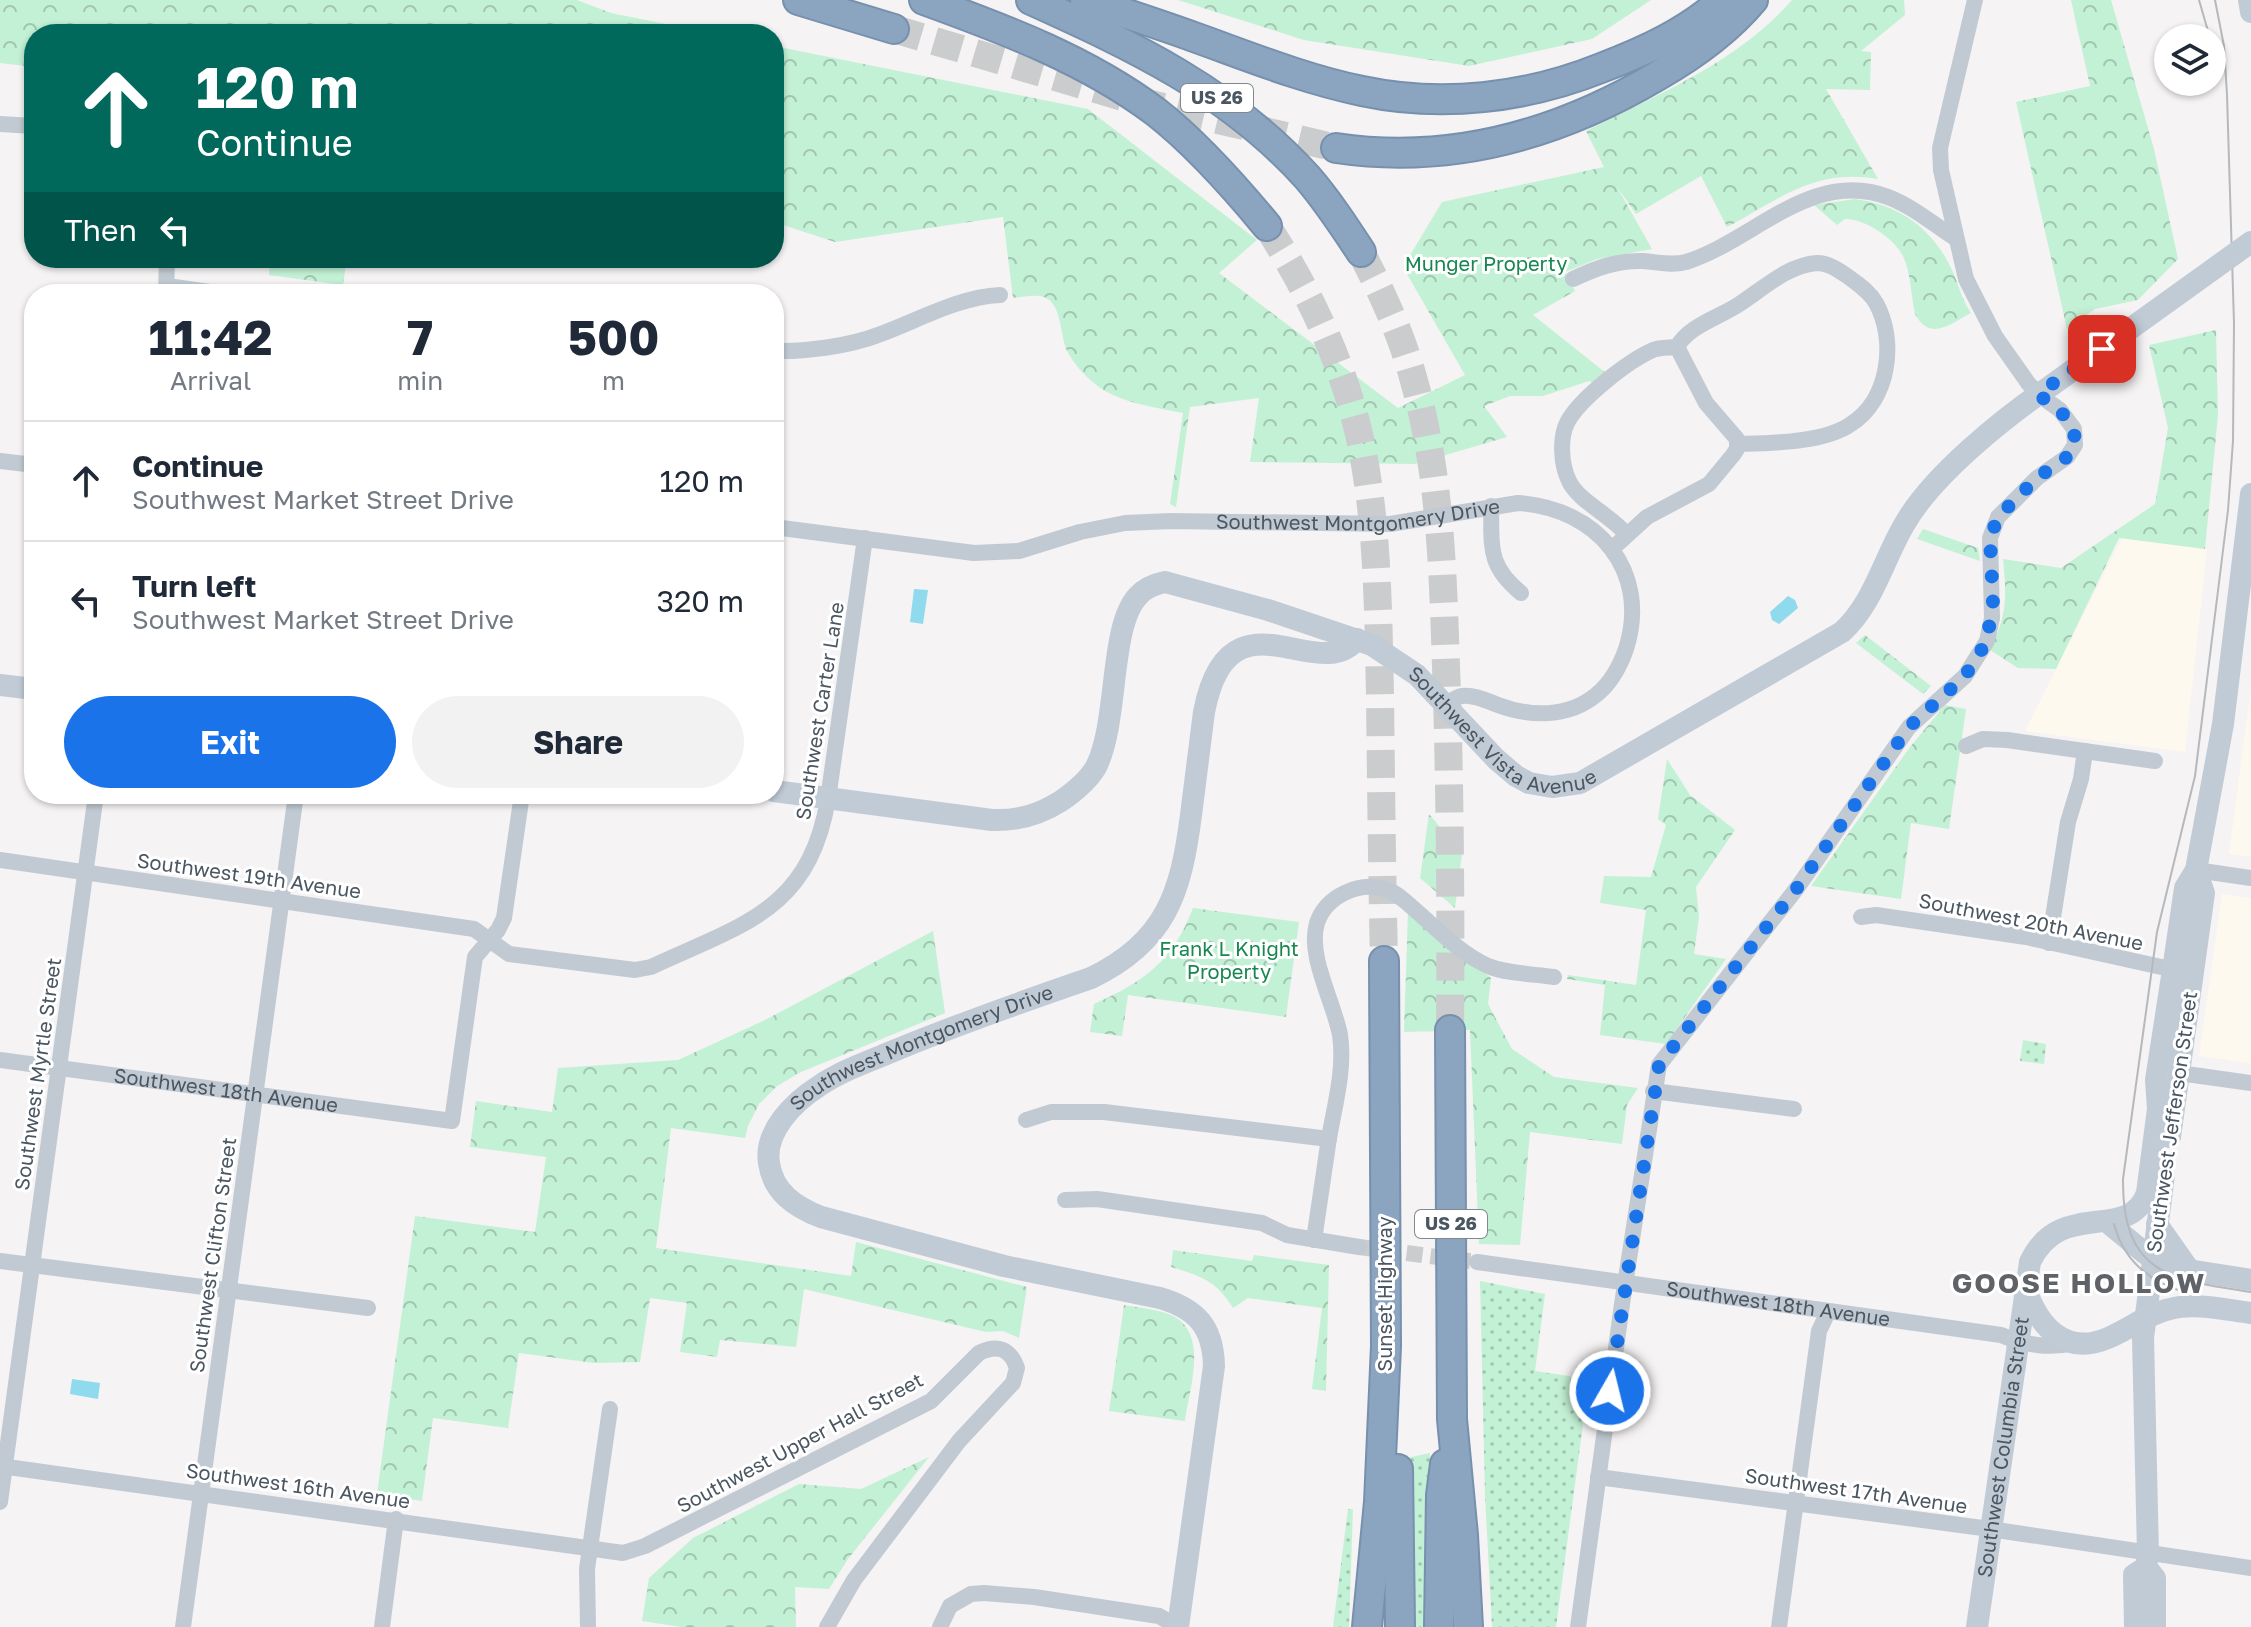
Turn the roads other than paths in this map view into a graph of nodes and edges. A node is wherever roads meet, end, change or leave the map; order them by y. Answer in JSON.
{"nodes":[{"id":1,"x":798,"y":0,"type":"edge"},
{"id":2,"x":924,"y":0,"type":"edge"},
{"id":3,"x":1031,"y":0,"type":"edge"},
{"id":4,"x":1085,"y":0,"type":"edge"},
{"id":5,"x":1723,"y":0,"type":"edge"},
{"id":6,"x":1753,"y":0,"type":"edge"},
{"id":7,"x":1975,"y":0,"type":"edge"},
{"id":8,"x":2249,"y":0,"type":"edge"},
{"id":9,"x":2251,"y":12,"type":"edge"},
{"id":10,"x":894,"y":29,"type":"tunnel mouth"},
{"id":11,"x":0,"y":124,"type":"edge"},
{"id":12,"x":24,"y":125,"type":"edge"},
{"id":13,"x":1336,"y":148,"type":"tunnel mouth"},
{"id":14,"x":1267,"y":226,"type":"tunnel mouth"},
{"id":15,"x":1955,"y":238,"type":"junction"},
{"id":16,"x":2251,"y":242,"type":"edge"},
{"id":17,"x":1361,"y":252,"type":"tunnel mouth"},
{"id":18,"x":1573,"y":279,"type":"dead end"},
{"id":19,"x":1000,"y":295,"type":"dead end"},
{"id":20,"x":1677,"y":347,"type":"junction"},
{"id":21,"x":784,"y":351,"type":"edge"},
{"id":22,"x":2045,"y":390,"type":"junction"},
{"id":23,"x":1738,"y":444,"type":"junction"},
{"id":24,"x":0,"y":461,"type":"edge"},
{"id":25,"x":24,"y":464,"type":"edge"},
{"id":26,"x":2251,"y":494,"type":"edge"},
{"id":27,"x":1491,"y":506,"type":"junction"},
{"id":28,"x":784,"y":528,"type":"edge"},
{"id":29,"x":1627,"y":535,"type":"junction"},
{"id":30,"x":865,"y":538,"type":"junction"},
{"id":31,"x":1613,"y":548,"type":"junction"},
{"id":32,"x":1521,"y":593,"type":"dead end"},
{"id":33,"x":1357,"y":639,"type":"junction"},
{"id":34,"x":0,"y":685,"type":"edge"},
{"id":35,"x":24,"y":688,"type":"edge"},
{"id":36,"x":1446,"y":704,"type":"junction"},
{"id":37,"x":1966,"y":746,"type":"dead end"},
{"id":38,"x":2085,"y":751,"type":"junction"},
{"id":39,"x":2155,"y":761,"type":"dead end"},
{"id":40,"x":784,"y":792,"type":"edge"},
{"id":41,"x":828,"y":799,"type":"junction"},
{"id":42,"x":95,"y":804,"type":"edge"},
{"id":43,"x":295,"y":804,"type":"edge"},
{"id":44,"x":521,"y":804,"type":"edge"},
{"id":45,"x":0,"y":860,"type":"edge"},
{"id":46,"x":2196,"y":870,"type":"junction"},
{"id":47,"x":85,"y":874,"type":"junction"},
{"id":48,"x":2251,"y":878,"type":"edge"},
{"id":49,"x":282,"y":899,"type":"junction"},
{"id":50,"x":1861,"y":917,"type":"dead end"},
{"id":51,"x":488,"y":940,"type":"junction"},
{"id":52,"x":2049,"y":943,"type":"junction"},
{"id":53,"x":1384,"y":961,"type":"tunnel mouth"},
{"id":54,"x":2183,"y":972,"type":"junction"},
{"id":55,"x":1554,"y":977,"type":"dead end"},
{"id":56,"x":1450,"y":1030,"type":"tunnel mouth"},
{"id":57,"x":0,"y":1060,"type":"edge"},
{"id":58,"x":59,"y":1069,"type":"junction"},
{"id":59,"x":2179,"y":1073,"type":"junction"},
{"id":60,"x":2251,"y":1083,"type":"edge"},
{"id":61,"x":1653,"y":1091,"type":"junction"},
{"id":62,"x":255,"y":1095,"type":"junction"},
{"id":63,"x":1794,"y":1109,"type":"dead end"},
{"id":64,"x":1026,"y":1120,"type":"dead end"},
{"id":65,"x":1329,"y":1139,"type":"junction"},
{"id":66,"x":1065,"y":1200,"type":"dead end"},
{"id":67,"x":2106,"y":1221,"type":"junction"},
{"id":68,"x":2157,"y":1224,"type":"junction"},
{"id":69,"x":1314,"y":1240,"type":"junction"},
{"id":70,"x":1359,"y":1247,"type":"tunnel mouth"},
{"id":71,"x":2153,"y":1259,"type":"junction"},
{"id":72,"x":0,"y":1261,"type":"edge"},
{"id":73,"x":1477,"y":1262,"type":"tunnel mouth"},
{"id":74,"x":33,"y":1265,"type":"junction"},
{"id":75,"x":2190,"y":1271,"type":"junction"},
{"id":76,"x":2251,"y":1280,"type":"edge"},
{"id":77,"x":1625,"y":1282,"type":"junction"},
{"id":78,"x":2025,"y":1287,"type":"junction"},
{"id":79,"x":228,"y":1289,"type":"junction"},
{"id":80,"x":368,"y":1308,"type":"dead end"},
{"id":81,"x":1828,"y":1312,"type":"junction"},
{"id":82,"x":2251,"y":1313,"type":"edge"},
{"id":83,"x":2145,"y":1319,"type":"junction"},
{"id":84,"x":2016,"y":1341,"type":"junction"},
{"id":85,"x":2076,"y":1343,"type":"junction"},
{"id":86,"x":1386,"y":1346,"type":"junction"},
{"id":87,"x":610,"y":1409,"type":"dead end"},
{"id":88,"x":1452,"y":1419,"type":"junction"},
{"id":89,"x":2,"y":1466,"type":"edge"},
{"id":90,"x":1598,"y":1477,"type":"junction"},
{"id":91,"x":200,"y":1493,"type":"junction"},
{"id":92,"x":0,"y":1502,"type":"edge"},
{"id":93,"x":1796,"y":1503,"type":"junction"},
{"id":94,"x":396,"y":1519,"type":"junction"},
{"id":95,"x":1990,"y":1529,"type":"junction"},
{"id":96,"x":590,"y":1549,"type":"junction"},
{"id":97,"x":2147,"y":1561,"type":"junction"},
{"id":98,"x":2251,"y":1568,"type":"edge"},
{"id":99,"x":183,"y":1627,"type":"edge"},
{"id":100,"x":382,"y":1627,"type":"edge"},
{"id":101,"x":588,"y":1627,"type":"edge"},
{"id":102,"x":827,"y":1627,"type":"edge"},
{"id":103,"x":940,"y":1627,"type":"edge"},
{"id":104,"x":1178,"y":1627,"type":"edge"},
{"id":105,"x":1367,"y":1627,"type":"edge"},
{"id":106,"x":1400,"y":1627,"type":"edge"},
{"id":107,"x":1439,"y":1627,"type":"edge"},
{"id":108,"x":1468,"y":1627,"type":"edge"},
{"id":109,"x":1578,"y":1627,"type":"edge"},
{"id":110,"x":1779,"y":1627,"type":"edge"},
{"id":111,"x":1977,"y":1627,"type":"edge"},
{"id":112,"x":2135,"y":1627,"type":"edge"},
{"id":113,"x":2155,"y":1627,"type":"edge"}],
"edges":[{"from":1,"to":10,"type":"highway"},
{"from":2,"to":14,"type":"highway","number":"US 26"},
{"from":3,"to":17,"type":"highway","number":"US 26"},
{"from":4,"to":5,"type":"highway"},
{"from":6,"to":13,"type":"highway"},
{"from":7,"to":15,"type":"street"},
{"from":8,"to":9,"type":"main road"},
{"from":11,"to":12,"type":"street"},
{"from":15,"to":18,"type":"street"},
{"from":15,"to":22,"type":"street"},
{"from":16,"to":22,"type":"main road","name":"Southwest Vista Avenue","bridge":true},
{"from":19,"to":21,"type":"street"},
{"from":20,"to":23,"type":"street"},
{"from":20,"to":23,"type":"street"},
{"from":20,"to":29,"type":"street"},
{"from":22,"to":36,"type":"main road","name":"Southwest Vista Avenue"},
{"from":22,"to":61,"type":"street"},
{"from":23,"to":29,"type":"street"},
{"from":24,"to":25,"type":"street"},
{"from":26,"to":46,"type":"main road","name":"Southwest Jefferson Street"},
{"from":27,"to":30,"type":"street","name":"Southwest Montgomery Drive"},
{"from":27,"to":31,"type":"street","name":"Southwest Montgomery Drive"},
{"from":27,"to":32,"type":"street"},
{"from":28,"to":30,"type":"street","name":"Southwest Montgomery Drive"},
{"from":29,"to":31,"type":"street"},
{"from":30,"to":41,"type":"street","name":"Southwest Carter Lane"},
{"from":31,"to":36,"type":"street","name":"Southwest Montgomery Drive"},
{"from":33,"to":36,"type":"main road","name":"Southwest Vista Avenue"},
{"from":33,"to":41,"type":"main road","name":"Southwest Vista Avenue"},
{"from":33,"to":104,"type":"main road","name":"Southwest Montgomery Drive"},
{"from":34,"to":35,"type":"main road"},
{"from":37,"to":38,"type":"street"},
{"from":38,"to":39,"type":"street"},
{"from":38,"to":52,"type":"street"},
{"from":40,"to":41,"type":"main road","name":"Southwest Vista Avenue"},
{"from":41,"to":51,"type":"street","name":"Southwest Carter Lane"},
{"from":42,"to":47,"type":"street","name":"Southwest Myrtle Street"},
{"from":43,"to":49,"type":"street","name":"Southwest Clifton Street"},
{"from":44,"to":51,"type":"street"},
{"from":45,"to":47,"type":"street","name":"Southwest 19th Avenue"},
{"from":46,"to":48,"type":"street"},
{"from":46,"to":54,"type":"main road","name":"Southwest Jefferson Street"},
{"from":47,"to":49,"type":"street","name":"Southwest 19th Avenue"},
{"from":47,"to":58,"type":"street","name":"Southwest Myrtle Street"},
{"from":49,"to":51,"type":"street","name":"Southwest 19th Avenue"},
{"from":49,"to":62,"type":"street","name":"Southwest Clifton Street"},
{"from":50,"to":52,"type":"street","name":"Southwest 20th Avenue"},
{"from":51,"to":62,"type":"street","name":"Southwest 18th Avenue"},
{"from":52,"to":54,"type":"street","name":"Southwest 20th Avenue"},
{"from":53,"to":86,"type":"highway","name":"Sunset Highway","number":"US 26"},
{"from":54,"to":59,"type":"main road","name":"Southwest Jefferson Street"},
{"from":54,"to":67,"type":"main road","name":"Southwest Jefferson Street"},
{"from":55,"to":65,"type":"street"},
{"from":56,"to":88,"type":"highway","number":"US 26"},
{"from":57,"to":58,"type":"street","name":"Southwest 18th Avenue"},
{"from":58,"to":62,"type":"street","name":"Southwest 18th Avenue"},
{"from":58,"to":74,"type":"street","name":"Southwest Myrtle Street"},
{"from":59,"to":60,"type":"street"},
{"from":59,"to":68,"type":"main road","name":"Southwest Jefferson Street"},
{"from":61,"to":63,"type":"street"},
{"from":61,"to":77,"type":"street"},
{"from":62,"to":79,"type":"street","name":"Southwest Clifton Street"},
{"from":64,"to":65,"type":"street"},
{"from":65,"to":69,"type":"street"},
{"from":66,"to":69,"type":"street"},
{"from":67,"to":71,"type":"main road"},
{"from":67,"to":78,"type":"main road","name":"Southwest Columbia Street"},
{"from":68,"to":71,"type":"main road","name":"Southwest Jefferson Street"},
{"from":68,"to":75,"type":"main road"},
{"from":69,"to":70,"type":"street"},
{"from":71,"to":75,"type":"main road"},
{"from":71,"to":83,"type":"main road","name":"Southwest Jefferson Street"},
{"from":72,"to":74,"type":"street"},
{"from":73,"to":77,"type":"street","name":"Southwest 18th Avenue"},
{"from":74,"to":79,"type":"street"},
{"from":74,"to":89,"type":"street","name":"Southwest Myrtle Street"},
{"from":75,"to":76,"type":"main road"},
{"from":77,"to":81,"type":"street","name":"Southwest 18th Avenue"},
{"from":77,"to":90,"type":"street"},
{"from":78,"to":84,"type":"main road","name":"Southwest Columbia Street"},
{"from":78,"to":85,"type":"main road"},
{"from":79,"to":80,"type":"street"},
{"from":79,"to":91,"type":"street","name":"Southwest Clifton Street"},
{"from":81,"to":84,"type":"street","name":"Southwest 18th Avenue"},
{"from":81,"to":93,"type":"street"},
{"from":82,"to":83,"type":"main road","name":"Southwest 18th Avenue"},
{"from":83,"to":85,"type":"main road","name":"Southwest 18th Avenue"},
{"from":83,"to":97,"type":"main road","name":"Southwest Jefferson Street"},
{"from":84,"to":85,"type":"street","name":"Southwest 18th Avenue"},
{"from":84,"to":95,"type":"main road","name":"Southwest Columbia Street"},
{"from":86,"to":105,"type":"highway","name":"Sunset Highway","number":"US 26"},
{"from":86,"to":106,"type":"highway"},
{"from":87,"to":96,"type":"street"},
{"from":88,"to":107,"type":"highway","number":"US 26"},
{"from":88,"to":108,"type":"highway"},
{"from":89,"to":91,"type":"street","name":"Southwest 16th Avenue"},
{"from":89,"to":92,"type":"street","name":"Southwest Myrtle Street"},
{"from":90,"to":93,"type":"street","name":"Southwest 17th Avenue"},
{"from":90,"to":109,"type":"street"},
{"from":91,"to":94,"type":"street","name":"Southwest 16th Avenue"},
{"from":91,"to":99,"type":"street","name":"Southwest Clifton Street"},
{"from":93,"to":95,"type":"street","name":"Southwest 17th Avenue"},
{"from":93,"to":110,"type":"street"},
{"from":94,"to":96,"type":"street","name":"Southwest 16th Avenue"},
{"from":94,"to":100,"type":"street"},
{"from":95,"to":97,"type":"street","name":"Southwest 17th Avenue"},
{"from":95,"to":111,"type":"main road","name":"Southwest Columbia Street"},
{"from":96,"to":101,"type":"street"},
{"from":96,"to":102,"type":"street","name":"Southwest Upper Hall Street"},
{"from":97,"to":98,"type":"street","name":"Southwest 17th Avenue"},
{"from":97,"to":112,"type":"main road","name":"Southwest Jefferson Street"},
{"from":97,"to":113,"type":"main road","name":"Southwest Jefferson Street"},
{"from":103,"to":104,"type":"street"}]}
